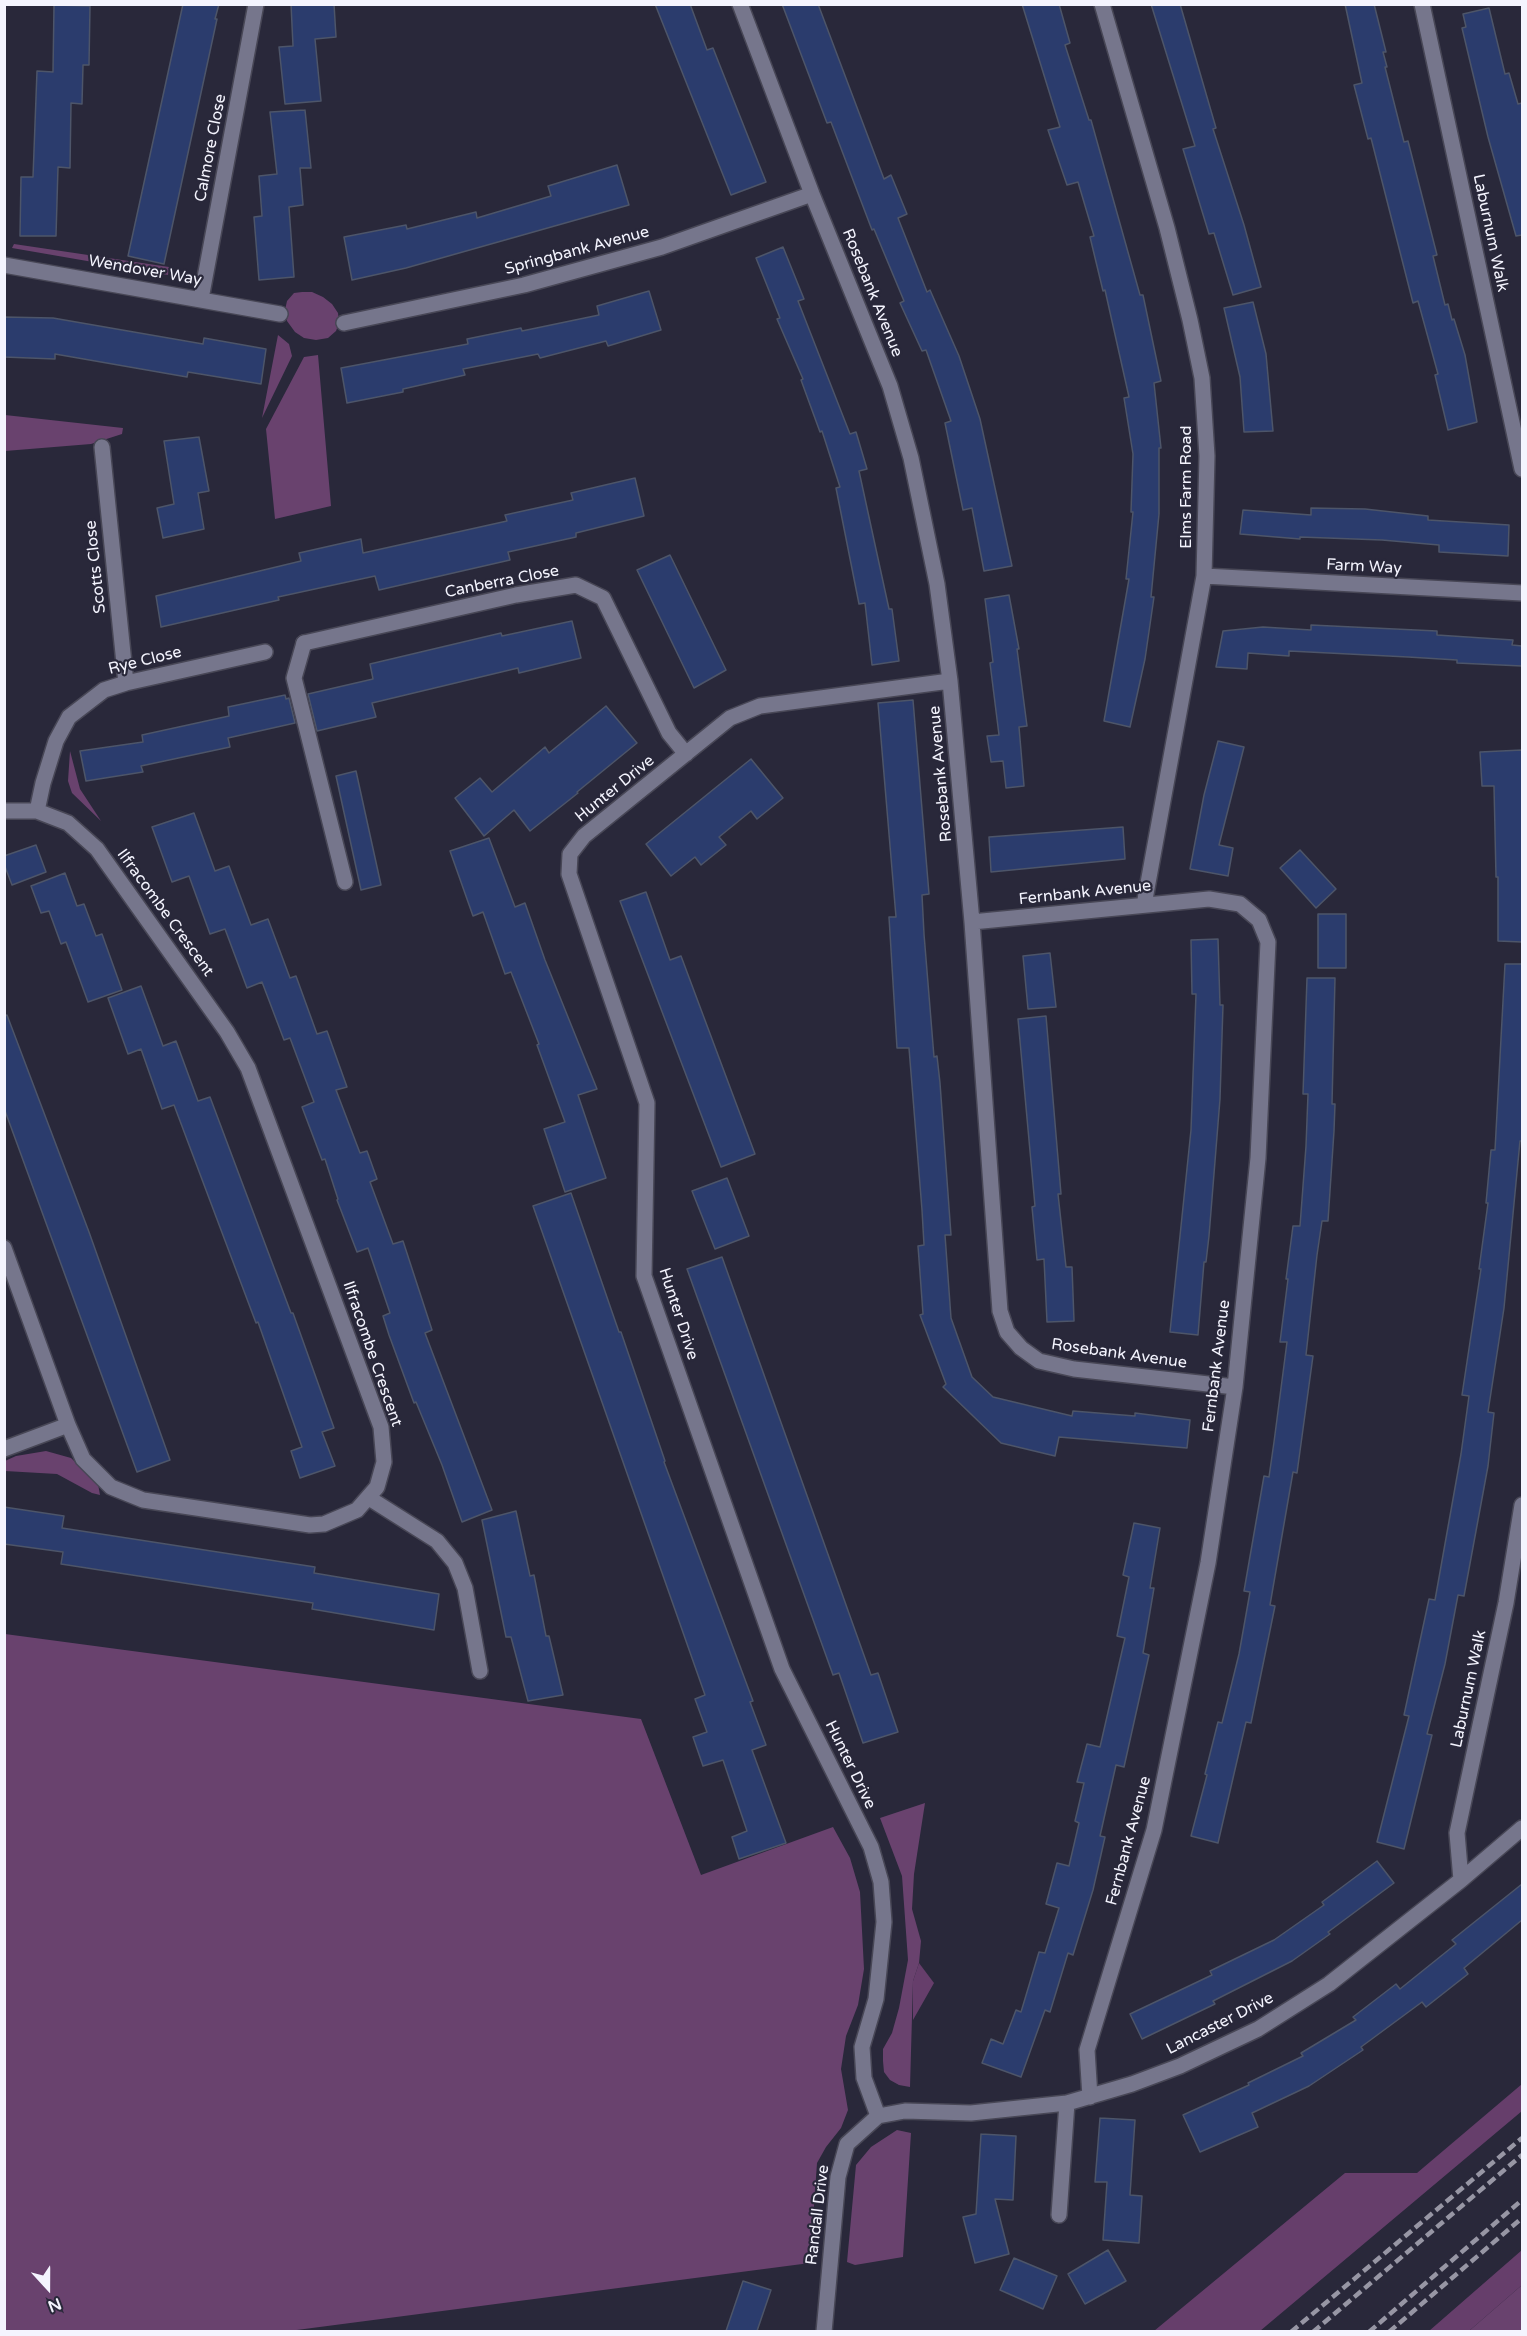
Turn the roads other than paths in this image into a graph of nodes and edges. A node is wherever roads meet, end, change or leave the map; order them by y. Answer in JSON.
{"nodes":[{"id":1,"x":256,"y":4,"type":"edge"},
{"id":2,"x":740,"y":4,"type":"edge"},
{"id":3,"x":1102,"y":4,"type":"edge"},
{"id":4,"x":1422,"y":4,"type":"edge"},
{"id":5,"x":812,"y":194,"type":"junction"},
{"id":6,"x":4,"y":265,"type":"edge"},
{"id":7,"x":201,"y":299,"type":"junction"},
{"id":8,"x":280,"y":314,"type":"dead end"},
{"id":9,"x":344,"y":323,"type":"dead end"},
{"id":10,"x":102,"y":447,"type":"dead end"},
{"id":11,"x":1522,"y":469,"type":"edge"},
{"id":12,"x":1204,"y":576,"type":"junction"},
{"id":13,"x":1522,"y":593,"type":"edge"},
{"id":14,"x":265,"y":652,"type":"dead end"},
{"id":15,"x":950,"y":681,"type":"junction"},
{"id":16,"x":126,"y":683,"type":"junction"},
{"id":17,"x":686,"y":754,"type":"junction"},
{"id":18,"x":4,"y":811,"type":"edge"},
{"id":19,"x":37,"y":811,"type":"junction"},
{"id":20,"x":345,"y":882,"type":"dead end"},
{"id":21,"x":1144,"y":905,"type":"junction"},
{"id":22,"x":972,"y":922,"type":"junction"},
{"id":23,"x":4,"y":1248,"type":"edge"},
{"id":24,"x":1235,"y":1387,"type":"junction"},
{"id":25,"x":68,"y":1425,"type":"junction"},
{"id":26,"x":4,"y":1449,"type":"edge"},
{"id":27,"x":369,"y":1498,"type":"junction"},
{"id":28,"x":1522,"y":1505,"type":"edge"},
{"id":29,"x":480,"y":1671,"type":"dead end"},
{"id":30,"x":1522,"y":1828,"type":"edge"},
{"id":31,"x":1461,"y":1880,"type":"junction"},
{"id":32,"x":1090,"y":2097,"type":"junction"},
{"id":33,"x":1067,"y":2103,"type":"junction"},
{"id":34,"x":878,"y":2116,"type":"junction"},
{"id":35,"x":1059,"y":2215,"type":"dead end"},
{"id":36,"x":824,"y":2331,"type":"edge"}],
"edges":[{"from":1,"to":7,"type":"street","name":"Calmore Close"},
{"from":2,"to":5,"type":"street","name":"Rosebank Avenue"},
{"from":3,"to":12,"type":"street","name":"Elms Farm Road"},
{"from":4,"to":11,"type":"street","name":"Laburnum Walk"},
{"from":5,"to":9,"type":"street","name":"Springbank Avenue"},
{"from":5,"to":15,"type":"street","name":"Rosebank Avenue"},
{"from":6,"to":7,"type":"street","name":"Wendover Way"},
{"from":7,"to":8,"type":"street","name":"Wendover Way"},
{"from":10,"to":16,"type":"street","name":"Scotts Close"},
{"from":12,"to":13,"type":"street","name":"Farm Way"},
{"from":12,"to":21,"type":"street","name":"Elms Farm Road"},
{"from":14,"to":16,"type":"street","name":"Rye Close"},
{"from":15,"to":17,"type":"street","name":"Hunter Drive"},
{"from":15,"to":22,"type":"street","name":"Rosebank Avenue"},
{"from":16,"to":19,"type":"street","name":"Rye Close"},
{"from":17,"to":20,"type":"street","name":"Canberra Close"},
{"from":17,"to":34,"type":"street","name":"Hunter Drive"},
{"from":18,"to":19,"type":"street","name":"Ilfracombe Crescent"},
{"from":19,"to":27,"type":"street","name":"Ilfracombe Crescent"},
{"from":21,"to":22,"type":"street","name":"Fernbank Avenue"},
{"from":21,"to":24,"type":"street","name":"Fernbank Avenue"},
{"from":22,"to":24,"type":"street","name":"Rosebank Avenue"},
{"from":23,"to":25,"type":"street","name":"Ilfracombe Crescent"},
{"from":24,"to":32,"type":"street","name":"Fernbank Avenue"},
{"from":25,"to":26,"type":"street"},
{"from":25,"to":27,"type":"street","name":"Ilfracombe Crescent"},
{"from":27,"to":29,"type":"street"},
{"from":28,"to":31,"type":"street","name":"Laburnum Walk"},
{"from":30,"to":31,"type":"street","name":"Lancaster Drive"},
{"from":31,"to":32,"type":"street","name":"Lancaster Drive"},
{"from":32,"to":33,"type":"street","name":"Lancaster Drive"},
{"from":33,"to":34,"type":"street","name":"Lancaster Drive"},
{"from":33,"to":35,"type":"street"},
{"from":34,"to":36,"type":"street","name":"Randall Drive"}]}
